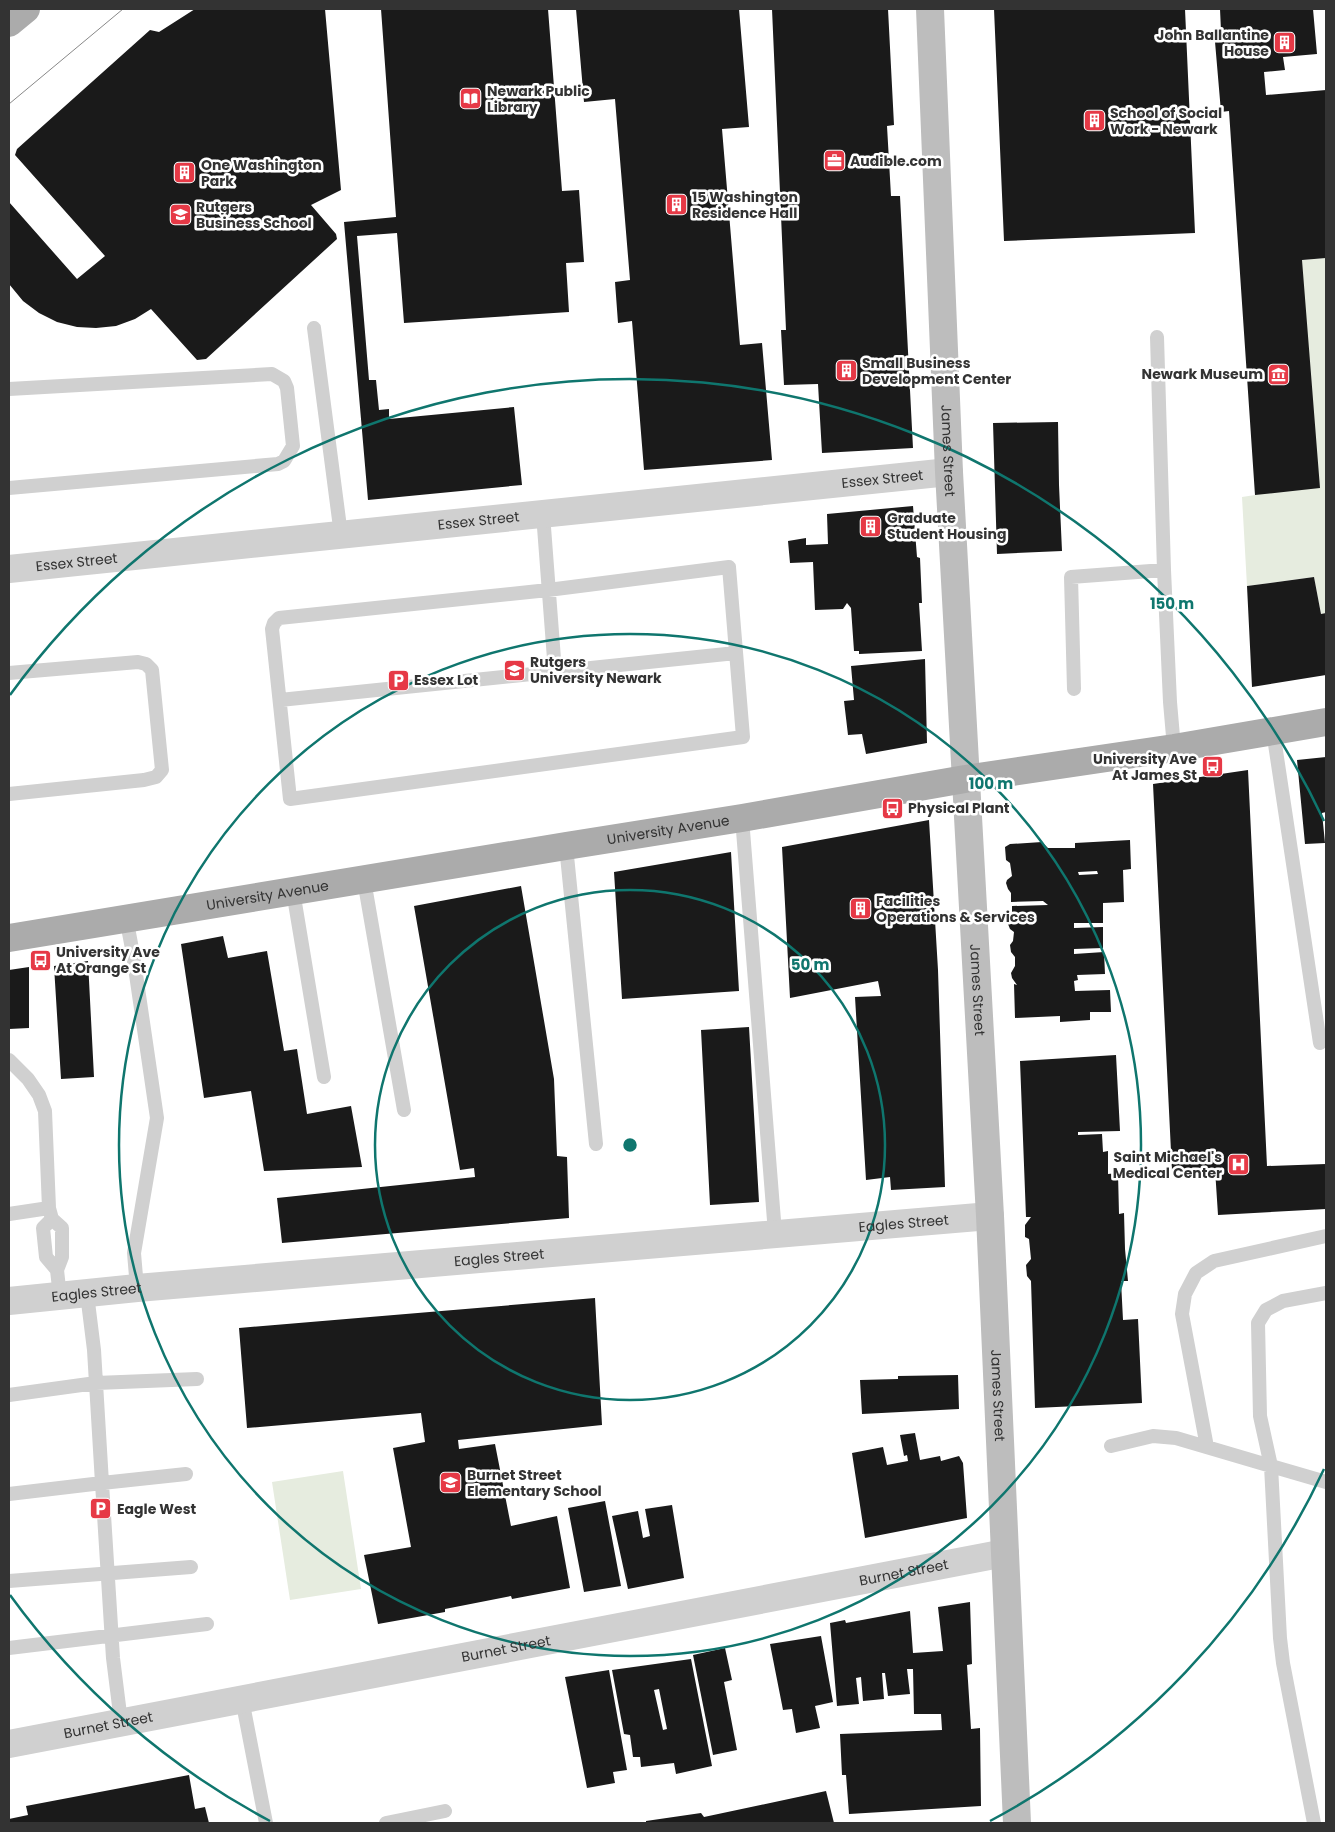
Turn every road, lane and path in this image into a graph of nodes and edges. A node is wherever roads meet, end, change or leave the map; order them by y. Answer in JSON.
{"nodes":[{"id":1,"x":26,"y":9,"type":"edge"},
{"id":2,"x":930,"y":9,"type":"edge"},
{"id":3,"x":9,"y":23,"type":"edge"},
{"id":4,"x":314,"y":328,"type":"dead end"},
{"id":5,"x":1157,"y":338,"type":"dead end"},
{"id":6,"x":9,"y":390,"type":"edge"},
{"id":7,"x":948,"y":472,"type":"junction"},
{"id":8,"x":9,"y":488,"type":"edge"},
{"id":9,"x":543,"y":514,"type":"junction"},
{"id":10,"x":341,"y":535,"type":"junction"},
{"id":11,"x":9,"y":569,"type":"edge"},
{"id":12,"x":1164,"y":570,"type":"junction"},
{"id":13,"x":548,"y":590,"type":"junction"},
{"id":14,"x":736,"y":653,"type":"junction"},
{"id":15,"x":556,"y":672,"type":"junction"},
{"id":16,"x":9,"y":673,"type":"edge"},
{"id":17,"x":1074,"y":689,"type":"dead end"},
{"id":18,"x":280,"y":700,"type":"junction"},
{"id":19,"x":1326,"y":722,"type":"edge"},
{"id":20,"x":1273,"y":731,"type":"junction"},
{"id":21,"x":1174,"y":748,"type":"junction"},
{"id":22,"x":965,"y":779,"type":"junction"},
{"id":23,"x":9,"y":794,"type":"edge"},
{"id":24,"x":742,"y":818,"type":"junction"},
{"id":25,"x":566,"y":846,"type":"junction"},
{"id":26,"x":364,"y":880,"type":"junction"},
{"id":27,"x":293,"y":891,"type":"junction"},
{"id":28,"x":126,"y":918,"type":"junction"},
{"id":29,"x":9,"y":938,"type":"edge"},
{"id":30,"x":1320,"y":1043,"type":"dead end"},
{"id":31,"x":9,"y":1060,"type":"edge"},
{"id":32,"x":324,"y":1077,"type":"dead end"},
{"id":33,"x":404,"y":1110,"type":"dead end"},
{"id":34,"x":596,"y":1144,"type":"dead end"},
{"id":35,"x":9,"y":1214,"type":"edge"},
{"id":36,"x":50,"y":1214,"type":"junction"},
{"id":37,"x":990,"y":1216,"type":"junction"},
{"id":38,"x":775,"y":1233,"type":"junction"},
{"id":39,"x":1326,"y":1236,"type":"edge"},
{"id":40,"x":137,"y":1288,"type":"junction"},
{"id":41,"x":1326,"y":1293,"type":"edge"},
{"id":42,"x":87,"y":1294,"type":"junction"},
{"id":43,"x":60,"y":1297,"type":"junction"},
{"id":44,"x":9,"y":1301,"type":"edge"},
{"id":45,"x":197,"y":1379,"type":"dead end"},
{"id":46,"x":96,"y":1383,"type":"junction"},
{"id":47,"x":9,"y":1395,"type":"edge"},
{"id":48,"x":1110,"y":1446,"type":"dead end"},
{"id":49,"x":1207,"y":1447,"type":"junction"},
{"id":50,"x":1271,"y":1466,"type":"junction"},
{"id":51,"x":186,"y":1474,"type":"dead end"},
{"id":52,"x":1326,"y":1482,"type":"edge"},
{"id":53,"x":102,"y":1483,"type":"junction"},
{"id":54,"x":9,"y":1494,"type":"edge"},
{"id":55,"x":1005,"y":1553,"type":"junction"},
{"id":56,"x":191,"y":1567,"type":"dead end"},
{"id":57,"x":108,"y":1574,"type":"junction"},
{"id":58,"x":9,"y":1581,"type":"edge"},
{"id":59,"x":207,"y":1624,"type":"dead end"},
{"id":60,"x":112,"y":1635,"type":"junction"},
{"id":61,"x":9,"y":1648,"type":"edge"},
{"id":62,"x":242,"y":1699,"type":"junction"},
{"id":63,"x":121,"y":1722,"type":"junction"},
{"id":64,"x":9,"y":1744,"type":"edge"},
{"id":65,"x":445,"y":1811,"type":"dead end"},
{"id":66,"x":266,"y":1823,"type":"edge"},
{"id":67,"x":386,"y":1823,"type":"edge"},
{"id":68,"x":1018,"y":1823,"type":"edge"},
{"id":69,"x":1314,"y":1823,"type":"edge"}],
"edges":[{"from":1,"to":3,"type":"main road"},
{"from":2,"to":7,"type":"street","name":"James Street"},
{"from":4,"to":10,"type":"lane"},
{"from":5,"to":12,"type":"lane"},
{"from":6,"to":8,"type":"lane"},
{"from":7,"to":9,"type":"street","name":"Essex Street"},
{"from":7,"to":22,"type":"street","name":"James Street"},
{"from":9,"to":10,"type":"street","name":"Essex Street"},
{"from":9,"to":13,"type":"lane"},
{"from":10,"to":11,"type":"street","name":"Essex Street"},
{"from":12,"to":17,"type":"lane"},
{"from":12,"to":21,"type":"lane"},
{"from":13,"to":14,"type":"lane"},
{"from":13,"to":15,"type":"lane"},
{"from":13,"to":18,"type":"lane"},
{"from":14,"to":15,"type":"lane"},
{"from":14,"to":18,"type":"lane"},
{"from":15,"to":18,"type":"lane"},
{"from":16,"to":23,"type":"lane"},
{"from":19,"to":20,"type":"main road","name":"University Avenue"},
{"from":20,"to":21,"type":"main road","name":"University Avenue"},
{"from":20,"to":30,"type":"lane"},
{"from":21,"to":22,"type":"main road","name":"University Avenue"},
{"from":22,"to":24,"type":"main road","name":"University Avenue"},
{"from":22,"to":37,"type":"street","name":"James Street"},
{"from":24,"to":25,"type":"main road","name":"University Avenue"},
{"from":24,"to":38,"type":"lane"},
{"from":25,"to":26,"type":"main road","name":"University Avenue"},
{"from":25,"to":34,"type":"lane"},
{"from":26,"to":27,"type":"main road","name":"University Avenue"},
{"from":26,"to":33,"type":"lane"},
{"from":27,"to":28,"type":"main road","name":"University Avenue"},
{"from":27,"to":32,"type":"lane"},
{"from":28,"to":29,"type":"main road","name":"University Avenue"},
{"from":28,"to":40,"type":"lane"},
{"from":31,"to":36,"type":"lane"},
{"from":35,"to":36,"type":"lane"},
{"from":36,"to":43,"type":"lane"},
{"from":37,"to":38,"type":"street","name":"Eagles Street"},
{"from":37,"to":55,"type":"street","name":"James Street"},
{"from":38,"to":40,"type":"street","name":"Eagles Street"},
{"from":39,"to":49,"type":"lane"},
{"from":40,"to":42,"type":"street","name":"Eagles Street"},
{"from":41,"to":50,"type":"lane"},
{"from":42,"to":43,"type":"street","name":"Eagles Street"},
{"from":42,"to":46,"type":"lane"},
{"from":43,"to":44,"type":"street","name":"Eagles Street"},
{"from":45,"to":46,"type":"lane"},
{"from":46,"to":47,"type":"lane"},
{"from":46,"to":53,"type":"lane"},
{"from":48,"to":49,"type":"lane"},
{"from":49,"to":50,"type":"lane"},
{"from":50,"to":52,"type":"lane"},
{"from":50,"to":69,"type":"lane"},
{"from":51,"to":53,"type":"lane"},
{"from":53,"to":54,"type":"lane"},
{"from":53,"to":57,"type":"lane"},
{"from":55,"to":62,"type":"street","name":"Burnet Street"},
{"from":55,"to":68,"type":"street","name":"James Street"},
{"from":56,"to":57,"type":"lane"},
{"from":57,"to":58,"type":"lane"},
{"from":57,"to":60,"type":"lane"},
{"from":59,"to":60,"type":"lane"},
{"from":60,"to":61,"type":"lane"},
{"from":60,"to":63,"type":"lane"},
{"from":62,"to":63,"type":"street","name":"Burnet Street"},
{"from":62,"to":66,"type":"lane"},
{"from":63,"to":64,"type":"street","name":"Burnet Street"},
{"from":65,"to":67,"type":"lane"}]}
